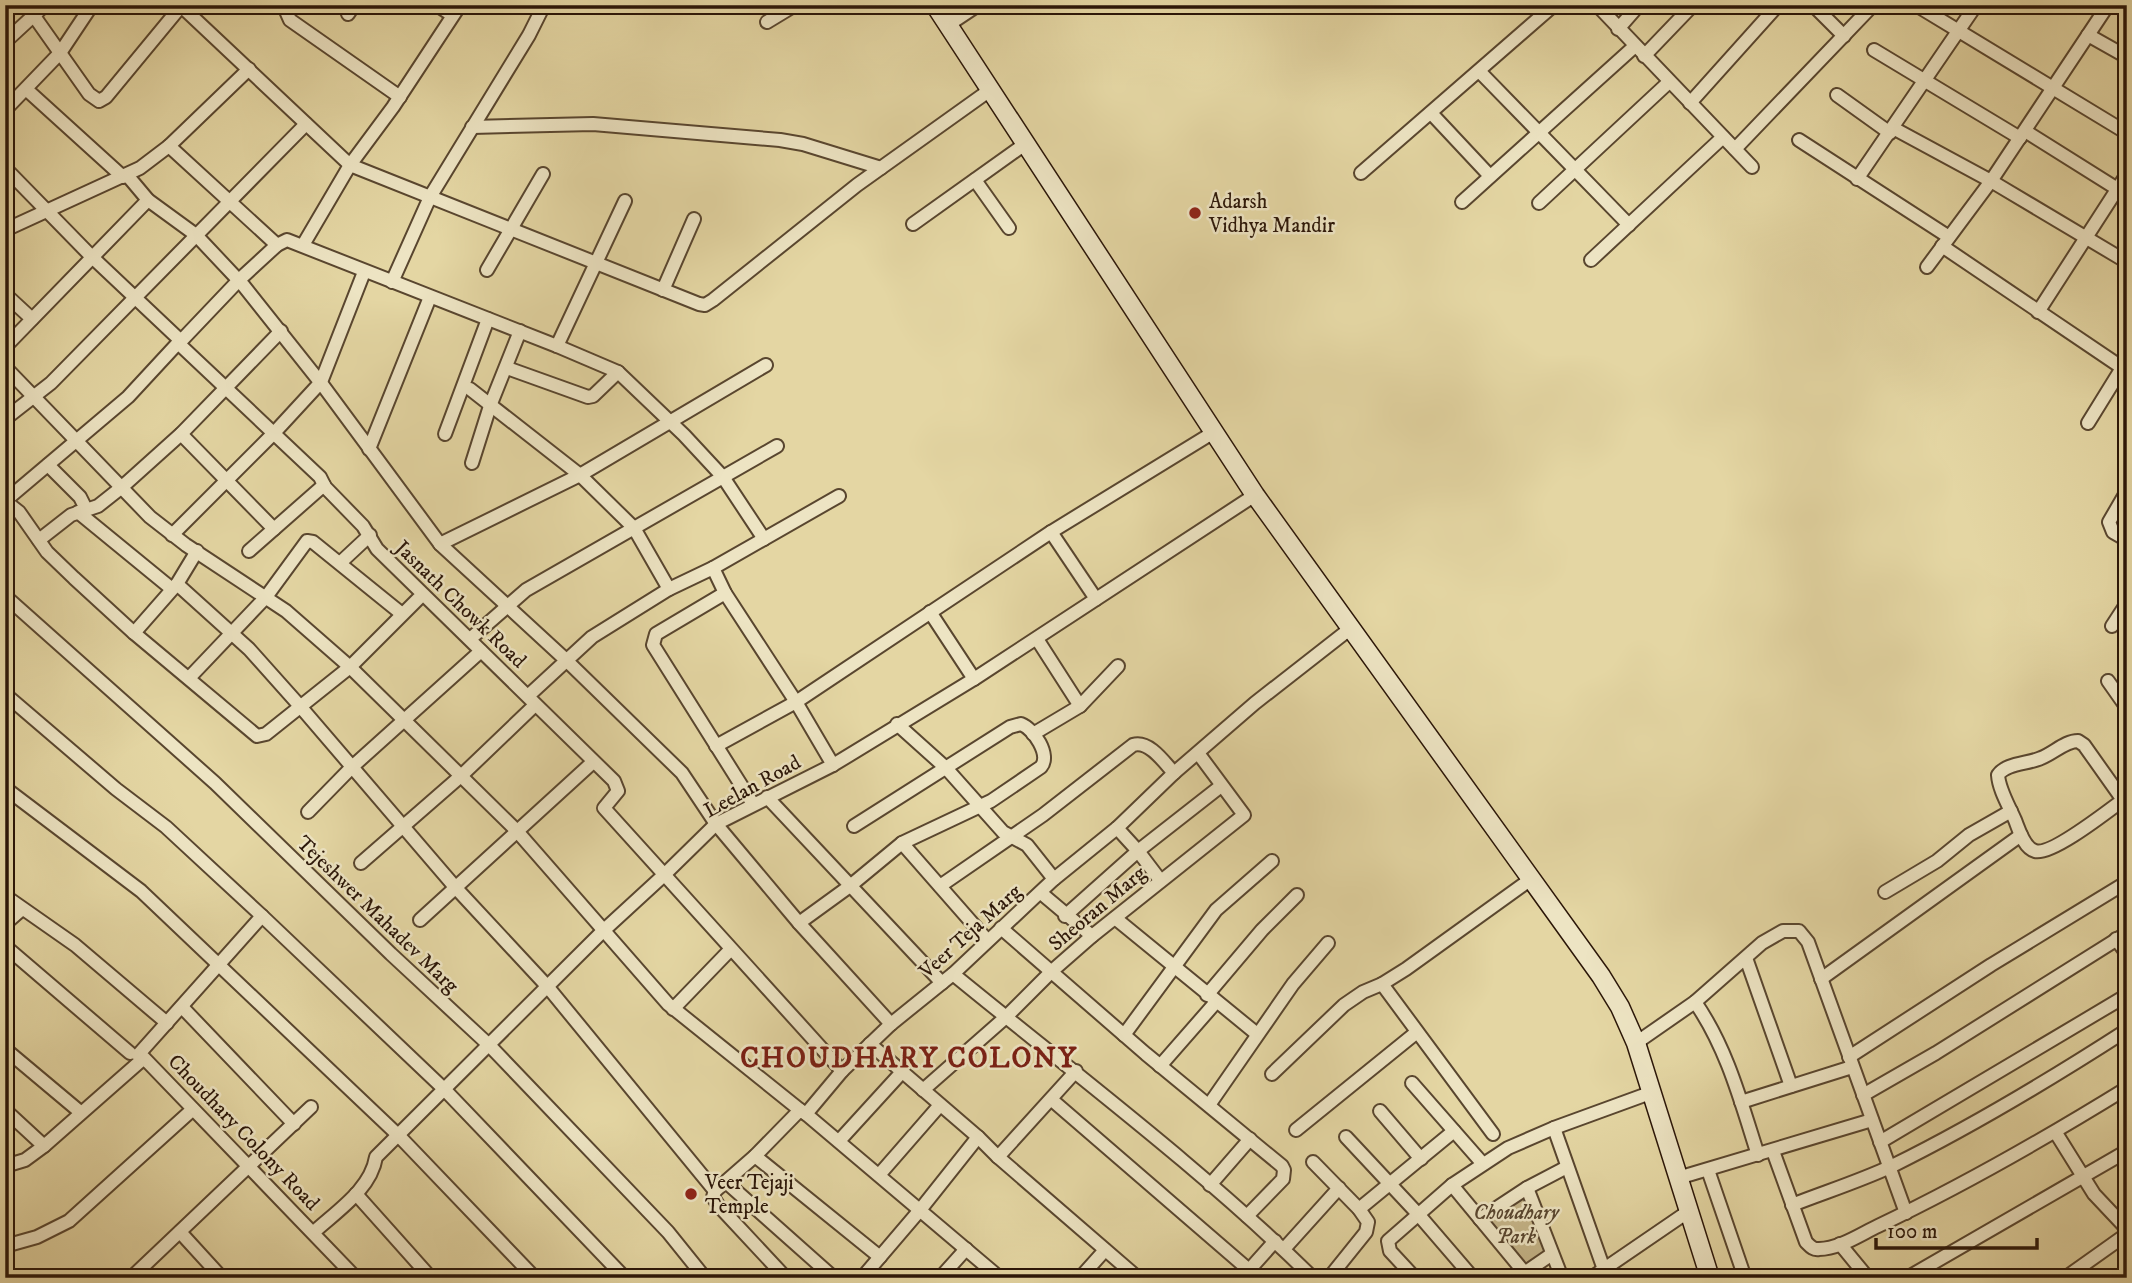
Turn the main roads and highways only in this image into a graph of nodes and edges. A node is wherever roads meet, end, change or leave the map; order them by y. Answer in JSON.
{"nodes":[{"id":1,"x":935,"y":5,"type":"edge"},
{"id":2,"x":1710,"y":1278,"type":"edge"}],
"edges":[{"from":1,"to":2,"type":"main road"}]}
